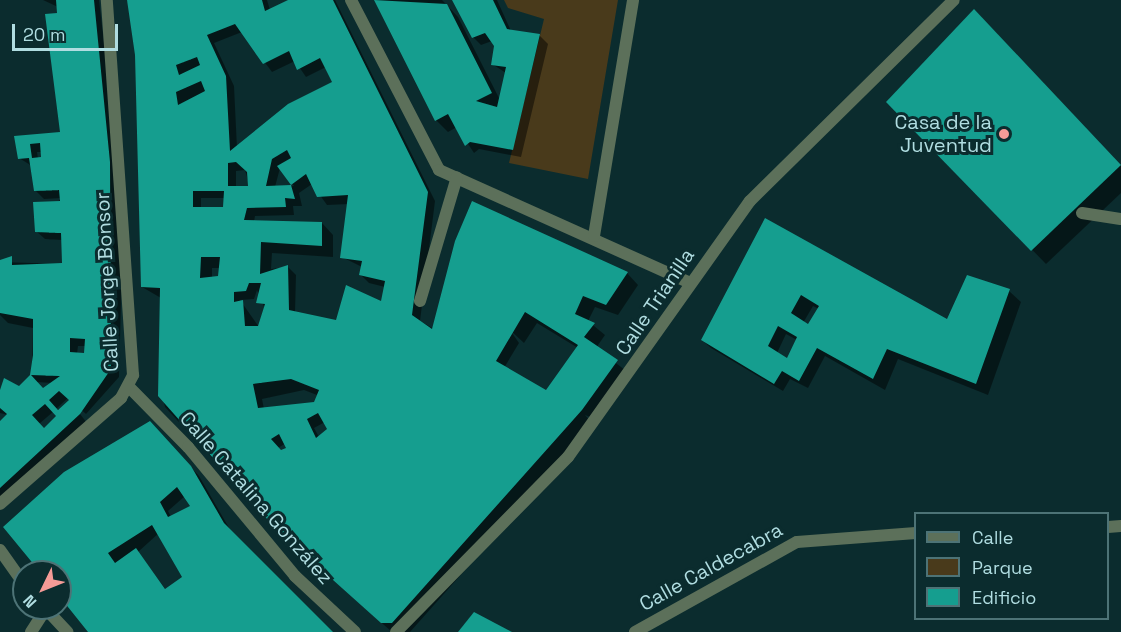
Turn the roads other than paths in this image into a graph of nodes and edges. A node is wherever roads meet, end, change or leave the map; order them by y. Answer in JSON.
{"nodes":[{"id":1,"x":107,"y":0,"type":"edge"},
{"id":2,"x":351,"y":0,"type":"edge"},
{"id":3,"x":633,"y":0,"type":"edge"},
{"id":4,"x":954,"y":0,"type":"edge"},
{"id":5,"x":457,"y":177,"type":"junction"},
{"id":6,"x":1082,"y":213,"type":"dead end"},
{"id":7,"x":1121,"y":219,"type":"edge"},
{"id":8,"x":594,"y":236,"type":"junction"},
{"id":9,"x":690,"y":283,"type":"junction"},
{"id":10,"x":420,"y":301,"type":"dead end"},
{"id":11,"x":130,"y":388,"type":"junction"},
{"id":12,"x":0,"y":504,"type":"edge"},
{"id":13,"x":914,"y":533,"type":"edge"},
{"id":14,"x":0,"y":550,"type":"edge"},
{"id":15,"x":12,"y":567,"type":"edge"},
{"id":16,"x":56,"y":620,"type":"edge"},
{"id":17,"x":67,"y":632,"type":"edge"},
{"id":18,"x":355,"y":632,"type":"edge"},
{"id":19,"x":396,"y":632,"type":"edge"},
{"id":20,"x":634,"y":632,"type":"edge"}],
"edges":[{"from":1,"to":11,"type":"street","name":"Calle Jorge Bonsor"},
{"from":2,"to":5,"type":"street"},
{"from":3,"to":8,"type":"street"},
{"from":4,"to":9,"type":"street","name":"Calle Trianilla"},
{"from":5,"to":8,"type":"street"},
{"from":5,"to":10,"type":"street"},
{"from":6,"to":7,"type":"street"},
{"from":8,"to":9,"type":"street"},
{"from":9,"to":19,"type":"street","name":"Calle Trianilla"},
{"from":11,"to":12,"type":"street","name":"Calle Jorge Bonsor"},
{"from":11,"to":18,"type":"street","name":"Calle Catalina González"},
{"from":13,"to":20,"type":"street","name":"Calle Caldecabra"},
{"from":14,"to":15,"type":"street"},
{"from":16,"to":17,"type":"street"}]}
